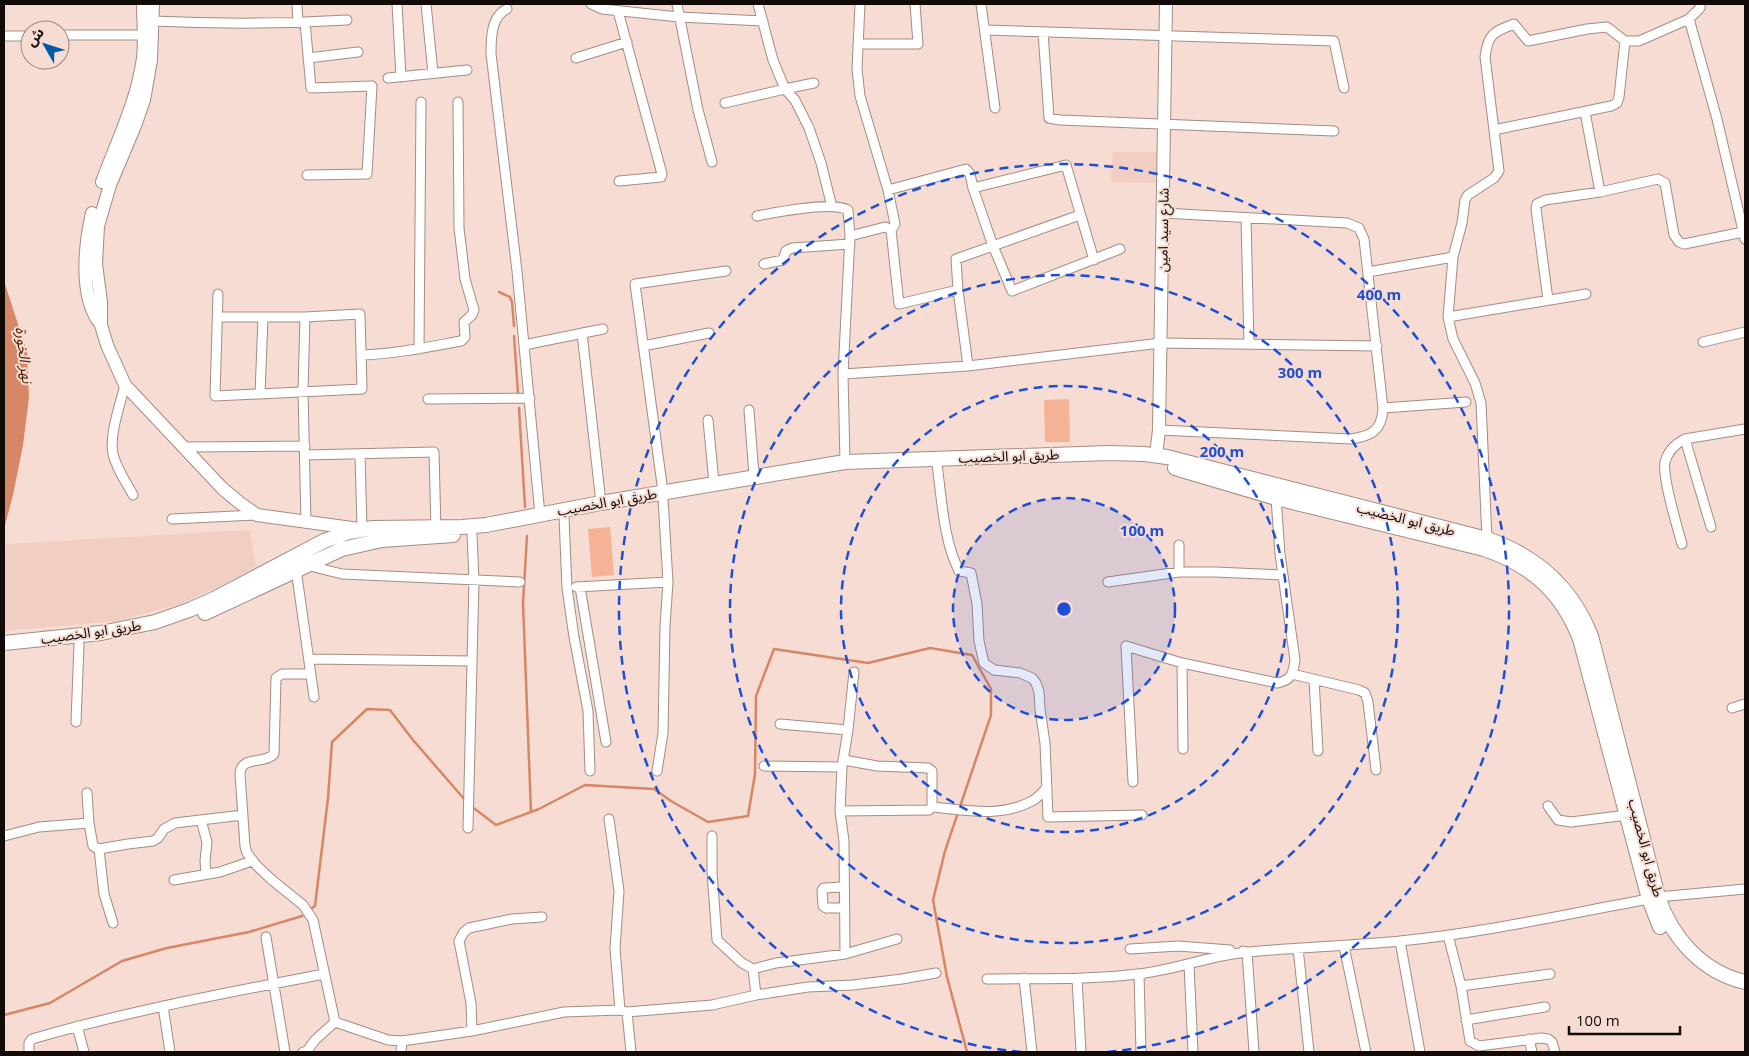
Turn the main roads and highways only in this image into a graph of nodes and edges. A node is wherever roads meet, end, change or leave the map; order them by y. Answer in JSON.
{"nodes":[{"id":1,"x":986,"y":460,"type":"junction"},
{"id":2,"x":663,"y":496,"type":"junction"},
{"id":3,"x":1332,"y":506,"type":"junction"},
{"id":4,"x":436,"y":531,"type":"junction"},
{"id":5,"x":217,"y":603,"type":"junction"},
{"id":6,"x":4,"y":643,"type":"edge"},
{"id":7,"x":4,"y":652,"type":"edge"},
{"id":8,"x":1654,"y":898,"type":"junction"},
{"id":9,"x":1745,"y":982,"type":"edge"},
{"id":10,"x":1745,"y":991,"type":"edge"}],
"edges":[{"from":1,"to":2,"type":"main road","name":"طريق ابو الخصيب"},
{"from":1,"to":2,"type":"main road","name":"طريق ابو الخصيب"},
{"from":1,"to":3,"type":"main road","name":"طريق ابو الخصيب"},
{"from":1,"to":3,"type":"main road","name":"طريق ابو الخصيب"},
{"from":2,"to":4,"type":"main road","name":"طريق ابو الخصيب"},
{"from":2,"to":4,"type":"main road","name":"طريق ابو الخصيب"},
{"from":3,"to":8,"type":"main road","name":"طريق ابو الخصيب"},
{"from":3,"to":8,"type":"main road","name":"طريق ابو الخصيب"},
{"from":4,"to":5,"type":"main road","name":"طريق ابو الخصيب"},
{"from":4,"to":5,"type":"main road","name":"طريق ابو الخصيب"},
{"from":5,"to":6,"type":"main road","name":"طريق ابو الخصيب"},
{"from":5,"to":7,"type":"main road","name":"طريق ابو الخصيب"},
{"from":8,"to":9,"type":"main road","name":"طريق ابو الخصيب"},
{"from":8,"to":10,"type":"main road","name":"طريق ابو الخصيب"}]}
